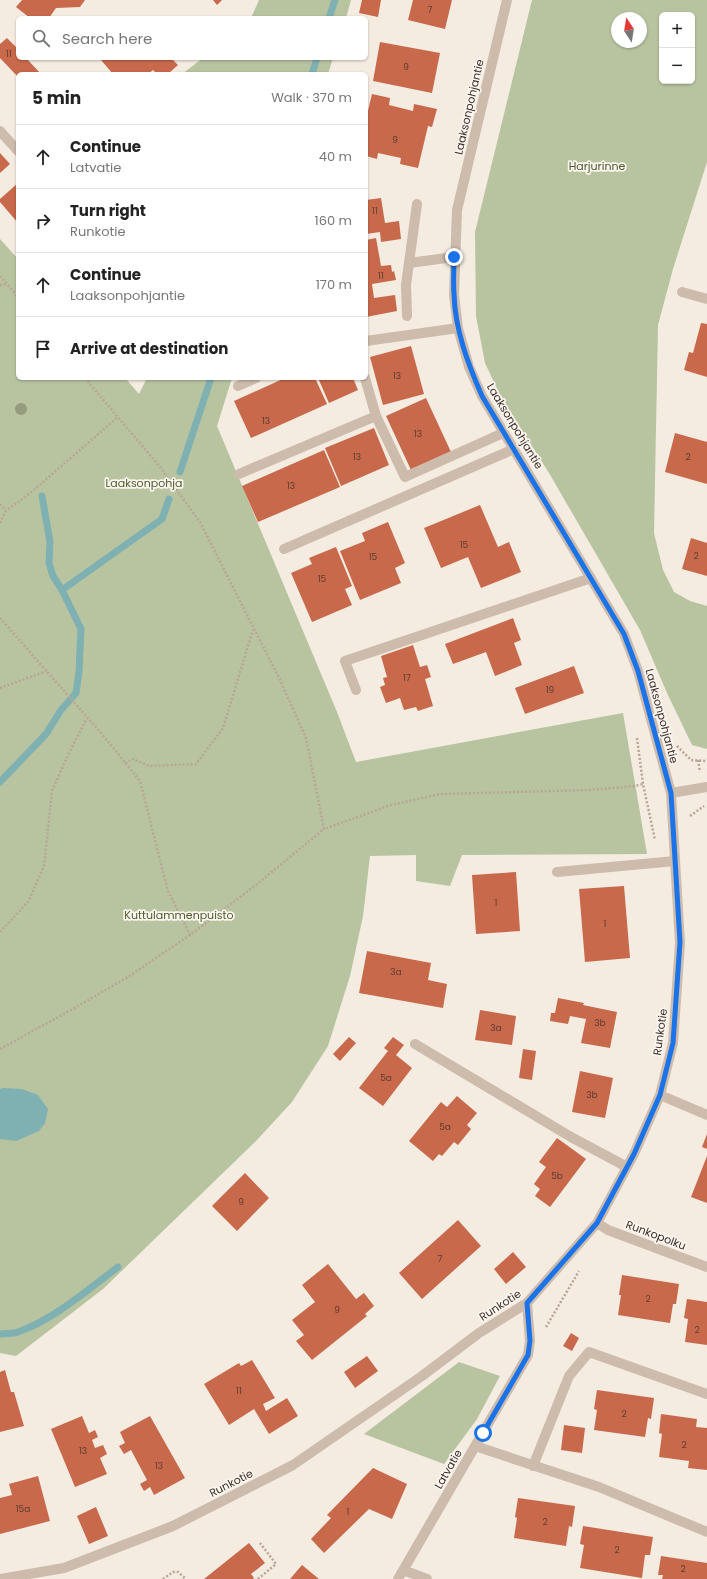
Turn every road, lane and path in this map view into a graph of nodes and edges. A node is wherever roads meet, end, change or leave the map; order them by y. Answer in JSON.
{"nodes":[{"id":1,"x":507,"y":0,"type":"edge"},
{"id":2,"x":0,"y":131,"type":"edge"},
{"id":3,"x":16,"y":149,"type":"edge"},
{"id":4,"x":417,"y":204,"type":"dead end"},
{"id":5,"x":454,"y":257,"type":"junction"},
{"id":6,"x":409,"y":263,"type":"junction"},
{"id":7,"x":0,"y":276,"type":"edge"},
{"id":8,"x":7,"y":284,"type":"junction"},
{"id":9,"x":0,"y":285,"type":"edge"},
{"id":10,"x":682,"y":292,"type":"dead end"},
{"id":11,"x":16,"y":295,"type":"edge"},
{"id":12,"x":707,"y":299,"type":"edge"},
{"id":13,"x":407,"y":316,"type":"dead end"},
{"id":14,"x":458,"y":328,"type":"junction"},
{"id":15,"x":368,"y":341,"type":"edge"},
{"id":16,"x":87,"y":380,"type":"edge"},
{"id":17,"x":252,"y":380,"type":"edge"},
{"id":18,"x":366,"y":380,"type":"edge"},
{"id":19,"x":238,"y":386,"type":"dead end"},
{"id":20,"x":376,"y":416,"type":"junction"},
{"id":21,"x":118,"y":417,"type":"junction"},
{"id":22,"x":503,"y":433,"type":"junction"},
{"id":23,"x":514,"y":449,"type":"junction"},
{"id":24,"x":240,"y":474,"type":"dead end"},
{"id":25,"x":0,"y":504,"type":"edge"},
{"id":26,"x":6,"y":512,"type":"junction"},
{"id":27,"x":0,"y":523,"type":"edge"},
{"id":28,"x":284,"y":549,"type":"dead end"},
{"id":29,"x":591,"y":578,"type":"junction"},
{"id":30,"x":0,"y":618,"type":"edge"},
{"id":31,"x":254,"y":630,"type":"junction"},
{"id":32,"x":47,"y":671,"type":"junction"},
{"id":33,"x":0,"y":688,"type":"edge"},
{"id":34,"x":356,"y":690,"type":"dead end"},
{"id":35,"x":87,"y":718,"type":"junction"},
{"id":36,"x":636,"y":735,"type":"dead end"},
{"id":37,"x":125,"y":763,"type":"junction"},
{"id":38,"x":643,"y":784,"type":"junction"},
{"id":39,"x":707,"y":787,"type":"edge"},
{"id":40,"x":671,"y":793,"type":"junction"},
{"id":41,"x":324,"y":829,"type":"junction"},
{"id":42,"x":675,"y":861,"type":"junction"},
{"id":43,"x":660,"y":862,"type":"junction"},
{"id":44,"x":557,"y":872,"type":"dead end"},
{"id":45,"x":0,"y":932,"type":"edge"},
{"id":46,"x":190,"y":935,"type":"junction"},
{"id":47,"x":415,"y":1044,"type":"dead end"},
{"id":48,"x":0,"y":1049,"type":"edge"},
{"id":49,"x":660,"y":1095,"type":"junction"},
{"id":50,"x":707,"y":1115,"type":"edge"},
{"id":51,"x":627,"y":1168,"type":"junction"},
{"id":52,"x":597,"y":1223,"type":"junction"},
{"id":53,"x":707,"y":1268,"type":"edge"},
{"id":54,"x":527,"y":1303,"type":"junction"},
{"id":55,"x":707,"y":1394,"type":"edge"},
{"id":56,"x":475,"y":1446,"type":"junction"},
{"id":57,"x":534,"y":1466,"type":"junction"},
{"id":58,"x":707,"y":1532,"type":"edge"},
{"id":59,"x":260,"y":1544,"type":"dead end"},
{"id":60,"x":400,"y":1574,"type":"edge"},
{"id":61,"x":0,"y":1579,"type":"edge"},
{"id":62,"x":163,"y":1579,"type":"edge"},
{"id":63,"x":186,"y":1579,"type":"edge"},
{"id":64,"x":258,"y":1579,"type":"edge"},
{"id":65,"x":428,"y":1579,"type":"edge"}],
"edges":[{"from":1,"to":5,"type":"street","name":"Laaksonpohjantie"},
{"from":2,"to":3,"type":"street"},
{"from":4,"to":6,"type":"street"},
{"from":5,"to":6,"type":"street"},
{"from":5,"to":14,"type":"street","name":"Laaksonpohjantie"},
{"from":6,"to":13,"type":"street"},
{"from":7,"to":8,"type":"path"},
{"from":8,"to":9,"type":"path"},
{"from":8,"to":11,"type":"path"},
{"from":10,"to":12,"type":"street"},
{"from":14,"to":15,"type":"street"},
{"from":14,"to":22,"type":"street","name":"Laaksonpohjantie"},
{"from":16,"to":21,"type":"path"},
{"from":17,"to":19,"type":"street"},
{"from":18,"to":20,"type":"street"},
{"from":20,"to":22,"type":"street"},
{"from":20,"to":24,"type":"street"},
{"from":21,"to":26,"type":"path"},
{"from":21,"to":31,"type":"path"},
{"from":22,"to":23,"type":"street","name":"Laaksonpohjantie"},
{"from":23,"to":28,"type":"street"},
{"from":23,"to":29,"type":"street","name":"Laaksonpohjantie"},
{"from":25,"to":26,"type":"path"},
{"from":26,"to":27,"type":"path"},
{"from":29,"to":34,"type":"street"},
{"from":29,"to":40,"type":"street","name":"Laaksonpohjantie"},
{"from":30,"to":32,"type":"path"},
{"from":31,"to":37,"type":"path"},
{"from":31,"to":41,"type":"path"},
{"from":32,"to":33,"type":"path"},
{"from":32,"to":35,"type":"path"},
{"from":35,"to":37,"type":"path"},
{"from":35,"to":45,"type":"path"},
{"from":36,"to":38,"type":"path"},
{"from":37,"to":46,"type":"path"},
{"from":38,"to":41,"type":"path"},
{"from":38,"to":43,"type":"path"},
{"from":39,"to":40,"type":"street"},
{"from":40,"to":42,"type":"street","name":"Runkotie"},
{"from":41,"to":46,"type":"path"},
{"from":42,"to":43,"type":"street"},
{"from":42,"to":49,"type":"street","name":"Runkotie"},
{"from":43,"to":44,"type":"street"},
{"from":46,"to":48,"type":"path"},
{"from":47,"to":51,"type":"street"},
{"from":49,"to":50,"type":"street"},
{"from":49,"to":51,"type":"street","name":"Runkotie"},
{"from":51,"to":52,"type":"street","name":"Runkotie"},
{"from":52,"to":53,"type":"street","name":"Runkopolku"},
{"from":52,"to":54,"type":"street","name":"Runkotie"},
{"from":54,"to":56,"type":"street","name":"Latvatie"},
{"from":54,"to":61,"type":"street","name":"Runkotie"},
{"from":55,"to":57,"type":"street"},
{"from":56,"to":57,"type":"street"},
{"from":56,"to":60,"type":"street","name":"Latvatie"},
{"from":57,"to":58,"type":"street"},
{"from":59,"to":64,"type":"path"},
{"from":60,"to":65,"type":"street"},
{"from":62,"to":63,"type":"path"}]}
